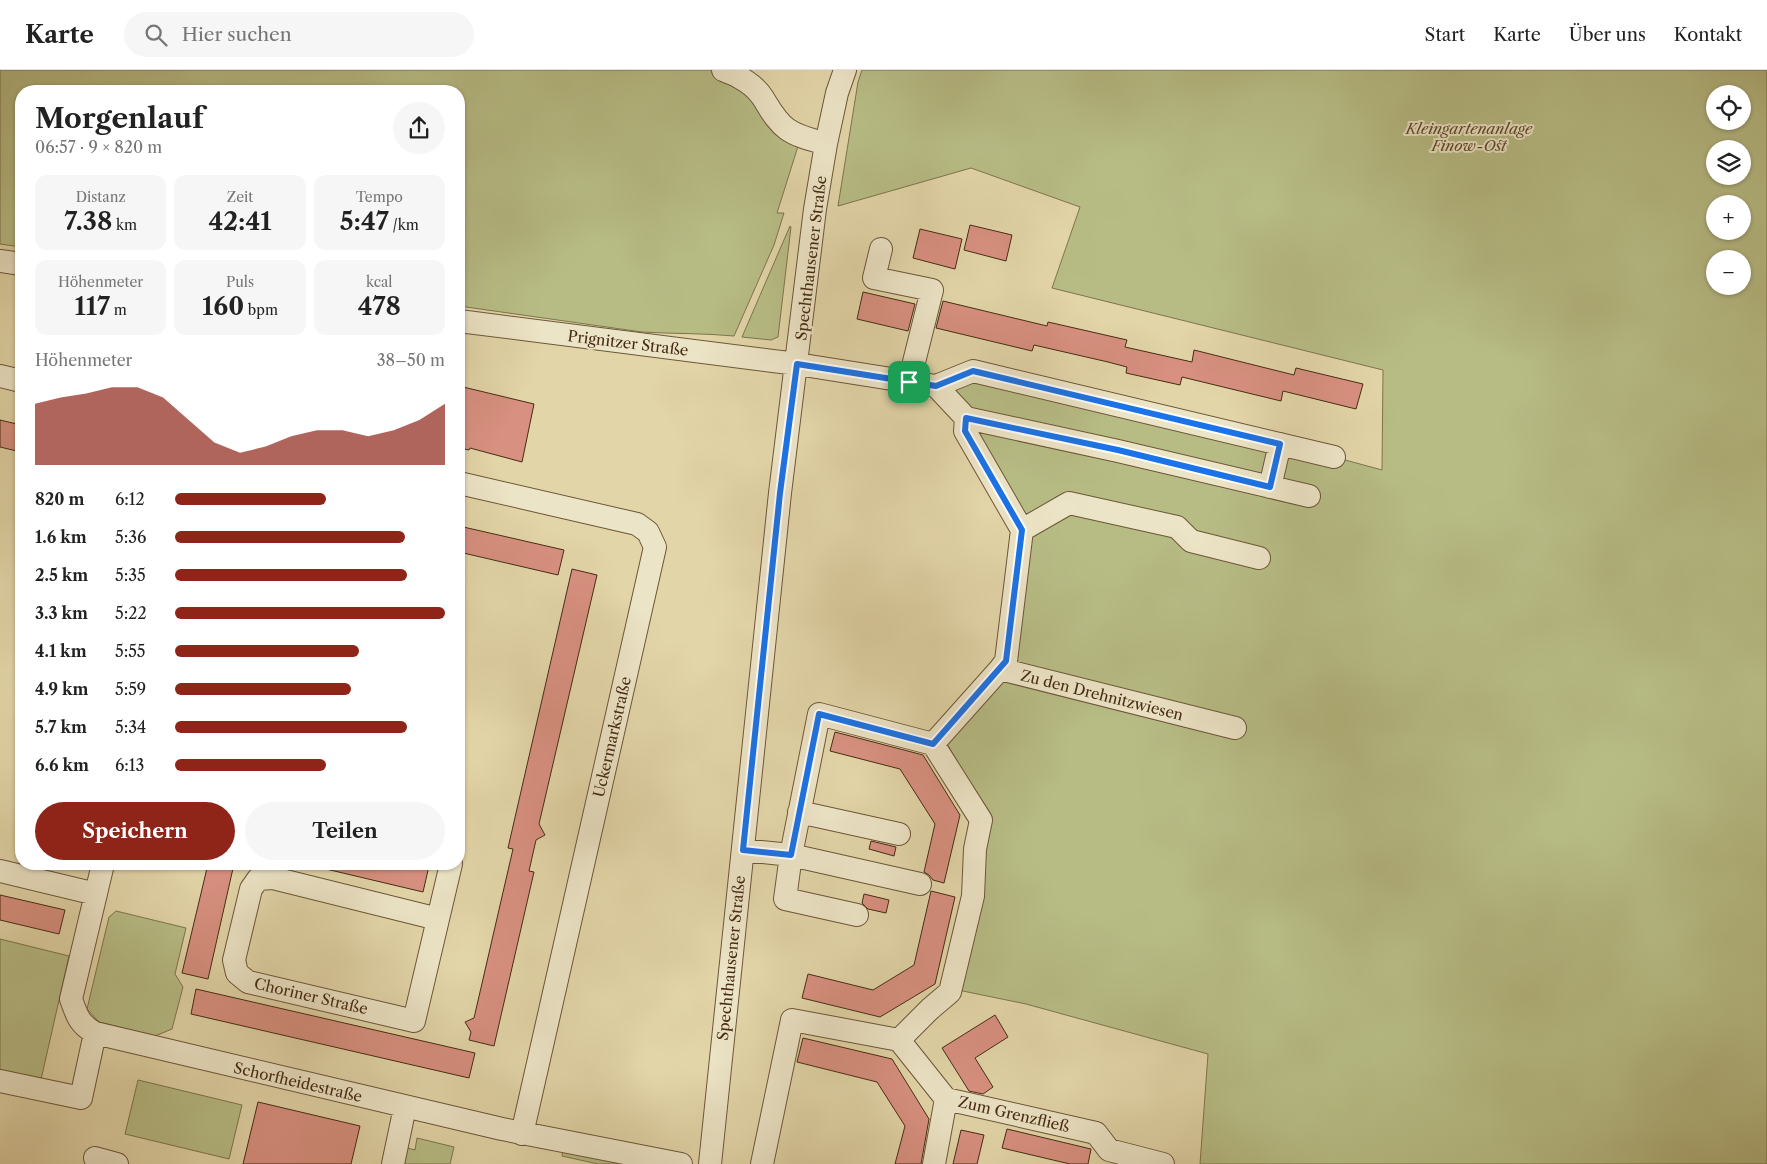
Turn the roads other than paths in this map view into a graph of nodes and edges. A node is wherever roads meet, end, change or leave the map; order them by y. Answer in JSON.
{"nodes":[{"id":1,"x":723,"y":70,"type":"edge"},
{"id":2,"x":845,"y":70,"type":"edge"},
{"id":3,"x":826,"y":144,"type":"junction"},
{"id":4,"x":881,"y":249,"type":"dead end"},
{"id":5,"x":0,"y":261,"type":"edge"},
{"id":6,"x":15,"y":263,"type":"edge"},
{"id":7,"x":465,"y":323,"type":"edge"},
{"id":8,"x":797,"y":364,"type":"junction"},
{"id":9,"x":0,"y":376,"type":"edge"},
{"id":10,"x":15,"y":380,"type":"edge"},
{"id":11,"x":909,"y":382,"type":"junction"},
{"id":12,"x":936,"y":386,"type":"junction"},
{"id":13,"x":966,"y":418,"type":"junction"},
{"id":14,"x":1280,"y":444,"type":"junction"},
{"id":15,"x":1334,"y":457,"type":"dead end"},
{"id":16,"x":465,"y":484,"type":"edge"},
{"id":17,"x":1270,"y":487,"type":"junction"},
{"id":18,"x":1310,"y":496,"type":"dead end"},
{"id":19,"x":1022,"y":530,"type":"junction"},
{"id":20,"x":1259,"y":558,"type":"dead end"},
{"id":21,"x":1000,"y":670,"type":"junction"},
{"id":22,"x":1235,"y":728,"type":"dead end"},
{"id":23,"x":933,"y":744,"type":"junction"},
{"id":24,"x":800,"y":812,"type":"junction"},
{"id":25,"x":899,"y":834,"type":"dead end"},
{"id":26,"x":743,"y":850,"type":"junction"},
{"id":27,"x":791,"y":855,"type":"junction"},
{"id":28,"x":102,"y":870,"type":"edge"},
{"id":29,"x":450,"y":870,"type":"edge"},
{"id":30,"x":0,"y":871,"type":"edge"},
{"id":31,"x":920,"y":884,"type":"dead end"},
{"id":32,"x":96,"y":894,"type":"junction"},
{"id":33,"x":857,"y":915,"type":"dead end"},
{"id":34,"x":438,"y":919,"type":"junction"},
{"id":35,"x":95,"y":1033,"type":"junction"},
{"id":36,"x":899,"y":1040,"type":"junction"},
{"id":37,"x":0,"y":1081,"type":"edge"},
{"id":38,"x":946,"y":1099,"type":"junction"},
{"id":39,"x":405,"y":1107,"type":"junction"},
{"id":40,"x":522,"y":1134,"type":"junction"},
{"id":41,"x":95,"y":1158,"type":"dead end"},
{"id":42,"x":117,"y":1164,"type":"edge"},
{"id":43,"x":393,"y":1164,"type":"edge"},
{"id":44,"x":681,"y":1164,"type":"edge"},
{"id":45,"x":710,"y":1164,"type":"edge"},
{"id":46,"x":762,"y":1164,"type":"edge"},
{"id":47,"x":934,"y":1164,"type":"edge"},
{"id":48,"x":1163,"y":1164,"type":"edge"}],
"edges":[{"from":1,"to":3,"type":"street"},
{"from":2,"to":3,"type":"street","name":"Spechthausener Straße"},
{"from":3,"to":8,"type":"street","name":"Spechthausener Straße"},
{"from":4,"to":11,"type":"street"},
{"from":5,"to":6,"type":"street"},
{"from":7,"to":8,"type":"street","name":"Prignitzer Straße"},
{"from":8,"to":11,"type":"street","name":"Prignitzer Straße"},
{"from":8,"to":26,"type":"street","name":"Spechthausener Straße"},
{"from":9,"to":10,"type":"street"},
{"from":11,"to":12,"type":"street","name":"Prignitzer Straße"},
{"from":12,"to":13,"type":"street"},
{"from":12,"to":14,"type":"street"},
{"from":13,"to":17,"type":"street"},
{"from":13,"to":19,"type":"street"},
{"from":14,"to":15,"type":"street"},
{"from":14,"to":17,"type":"street"},
{"from":16,"to":40,"type":"street","name":"Uckermarkstraße"},
{"from":17,"to":18,"type":"street"},
{"from":19,"to":20,"type":"street"},
{"from":19,"to":21,"type":"street"},
{"from":21,"to":22,"type":"street","name":"Zu den Drehnitzwiesen"},
{"from":21,"to":23,"type":"street","name":"Zu den Drehnitzwiesen"},
{"from":23,"to":24,"type":"street"},
{"from":23,"to":36,"type":"street"},
{"from":24,"to":25,"type":"street"},
{"from":24,"to":27,"type":"street"},
{"from":26,"to":27,"type":"street"},
{"from":26,"to":45,"type":"street","name":"Spechthausener Straße"},
{"from":27,"to":31,"type":"street"},
{"from":27,"to":33,"type":"street"},
{"from":28,"to":32,"type":"street","name":"Schorfheidestraße"},
{"from":29,"to":34,"type":"street","name":"Choriner Straße"},
{"from":30,"to":32,"type":"street"},
{"from":32,"to":35,"type":"street","name":"Schorfheidestraße"},
{"from":34,"to":34,"type":"street","name":"Choriner Straße"},
{"from":35,"to":37,"type":"street"},
{"from":35,"to":39,"type":"street","name":"Schorfheidestraße"},
{"from":36,"to":38,"type":"street","name":"Zum Grenzfließ"},
{"from":36,"to":46,"type":"street"},
{"from":38,"to":47,"type":"street"},
{"from":38,"to":48,"type":"street","name":"Zum Grenzfließ"},
{"from":39,"to":40,"type":"street","name":"Schorfheidestraße"},
{"from":39,"to":43,"type":"street"},
{"from":40,"to":44,"type":"street","name":"Schorfheidestraße"},
{"from":41,"to":42,"type":"street"}]}
